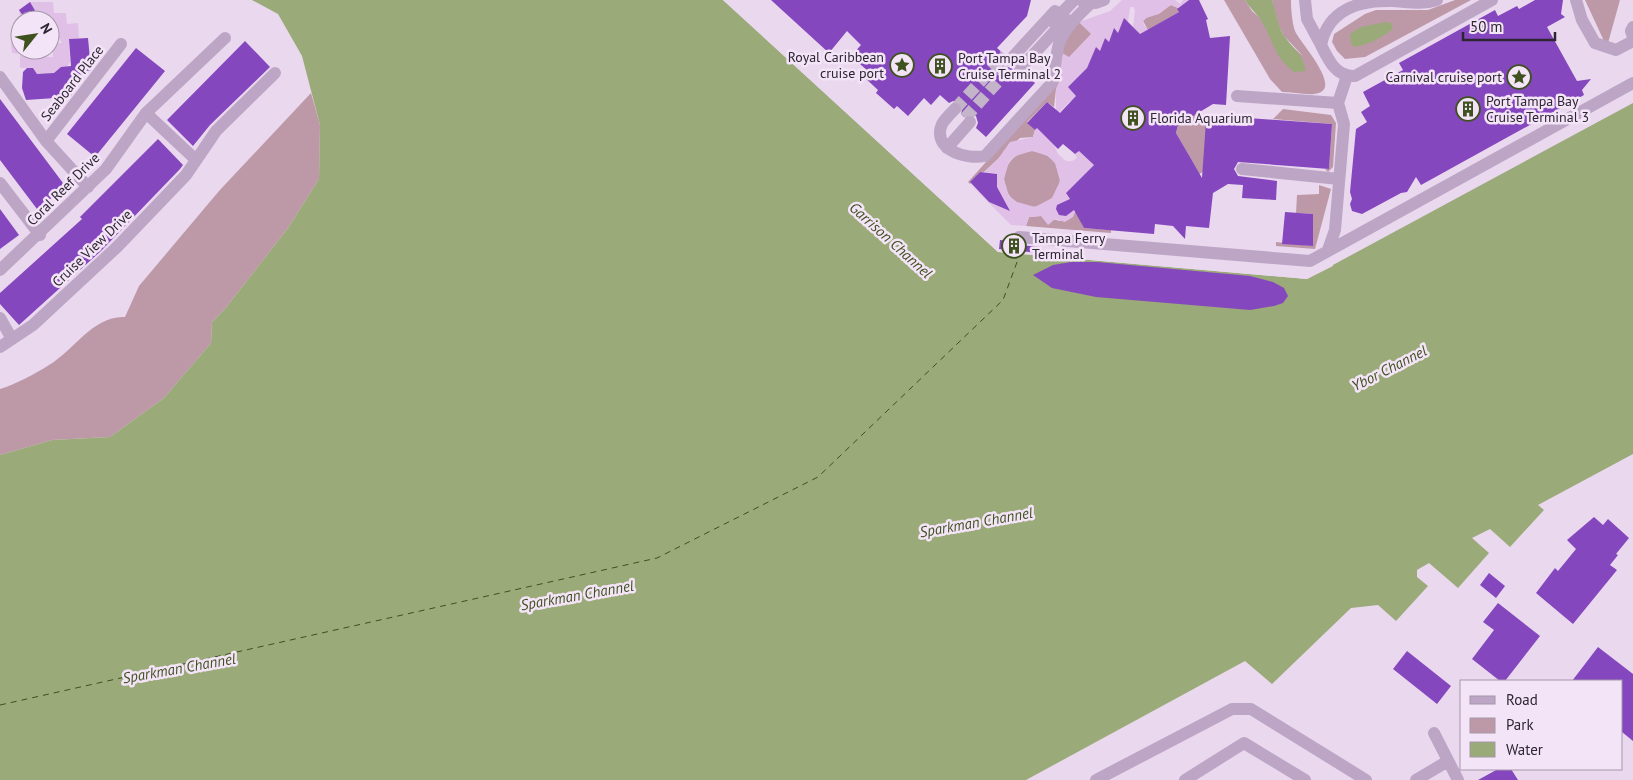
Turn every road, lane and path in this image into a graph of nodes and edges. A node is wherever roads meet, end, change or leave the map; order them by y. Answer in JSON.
{"nodes":[{"id":1,"x":1056,"y":0,"type":"edge"},
{"id":2,"x":1065,"y":0,"type":"edge"},
{"id":3,"x":1104,"y":0,"type":"edge"},
{"id":4,"x":1305,"y":0,"type":"edge"},
{"id":5,"x":1437,"y":0,"type":"edge"},
{"id":6,"x":1492,"y":0,"type":"edge"},
{"id":7,"x":1576,"y":0,"type":"edge"},
{"id":8,"x":1080,"y":1,"type":"edge"},
{"id":9,"x":1633,"y":27,"type":"edge"},
{"id":10,"x":224,"y":38,"type":"dead end"},
{"id":11,"x":1633,"y":39,"type":"edge"},
{"id":12,"x":121,"y":44,"type":"dead end"},
{"id":13,"x":1321,"y":45,"type":"junction"},
{"id":14,"x":1012,"y":62,"type":"junction"},
{"id":15,"x":275,"y":73,"type":"dead end"},
{"id":16,"x":1347,"y":76,"type":"junction"},
{"id":17,"x":0,"y":77,"type":"edge"},
{"id":18,"x":1633,"y":83,"type":"edge"},
{"id":19,"x":1237,"y":96,"type":"dead end"},
{"id":20,"x":1338,"y":103,"type":"junction"},
{"id":21,"x":146,"y":113,"type":"junction"},
{"id":22,"x":46,"y":141,"type":"junction"},
{"id":23,"x":944,"y":142,"type":"junction"},
{"id":24,"x":196,"y":159,"type":"junction"},
{"id":25,"x":1242,"y":169,"type":"dead end"},
{"id":26,"x":1339,"y":179,"type":"junction"},
{"id":27,"x":0,"y":183,"type":"edge"},
{"id":28,"x":88,"y":187,"type":"junction"},
{"id":29,"x":40,"y":234,"type":"junction"},
{"id":30,"x":1019,"y":237,"type":"dead end"},
{"id":31,"x":1328,"y":250,"type":"junction"},
{"id":32,"x":0,"y":270,"type":"edge"},
{"id":33,"x":0,"y":318,"type":"edge"},
{"id":34,"x":12,"y":339,"type":"junction"},
{"id":35,"x":0,"y":347,"type":"edge"},
{"id":36,"x":1434,"y":733,"type":"dead end"},
{"id":37,"x":1448,"y":761,"type":"junction"},
{"id":38,"x":1096,"y":780,"type":"edge"},
{"id":39,"x":1185,"y":780,"type":"edge"},
{"id":40,"x":1305,"y":780,"type":"edge"},
{"id":41,"x":1366,"y":780,"type":"edge"},
{"id":42,"x":1416,"y":780,"type":"edge"},
{"id":43,"x":1458,"y":780,"type":"edge"}],
"edges":[{"from":1,"to":14,"type":"street"},
{"from":2,"to":14,"type":"street"},
{"from":3,"to":8,"type":"street"},
{"from":4,"to":13,"type":"street"},
{"from":5,"to":13,"type":"street"},
{"from":6,"to":16,"type":"street"},
{"from":7,"to":11,"type":"street"},
{"from":8,"to":14,"type":"street"},
{"from":8,"to":23,"type":"street"},
{"from":9,"to":11,"type":"street"},
{"from":10,"to":21,"type":"street","name":"Coral Reef Drive"},
{"from":12,"to":22,"type":"street","name":"Seaboard Place"},
{"from":13,"to":16,"type":"street"},
{"from":15,"to":24,"type":"street","name":"Cruise View Drive"},
{"from":16,"to":20,"type":"street"},
{"from":17,"to":22,"type":"street"},
{"from":18,"to":31,"type":"street"},
{"from":19,"to":20,"type":"street"},
{"from":20,"to":26,"type":"street"},
{"from":21,"to":24,"type":"street"},
{"from":21,"to":28,"type":"street","name":"Coral Reef Drive"},
{"from":22,"to":28,"type":"street"},
{"from":23,"to":23,"type":"street"},
{"from":24,"to":34,"type":"street","name":"Cruise View Drive"},
{"from":25,"to":26,"type":"street"},
{"from":26,"to":31,"type":"street"},
{"from":27,"to":29,"type":"street"},
{"from":28,"to":29,"type":"street","name":"Coral Reef Drive"},
{"from":29,"to":32,"type":"street","name":"Coral Reef Drive"},
{"from":30,"to":31,"type":"street"},
{"from":33,"to":34,"type":"street"},
{"from":34,"to":35,"type":"street","name":"Cruise View Drive"},
{"from":36,"to":37,"type":"street"},
{"from":37,"to":42,"type":"street"},
{"from":37,"to":43,"type":"street"},
{"from":38,"to":41,"type":"street"},
{"from":39,"to":40,"type":"street"}]}
